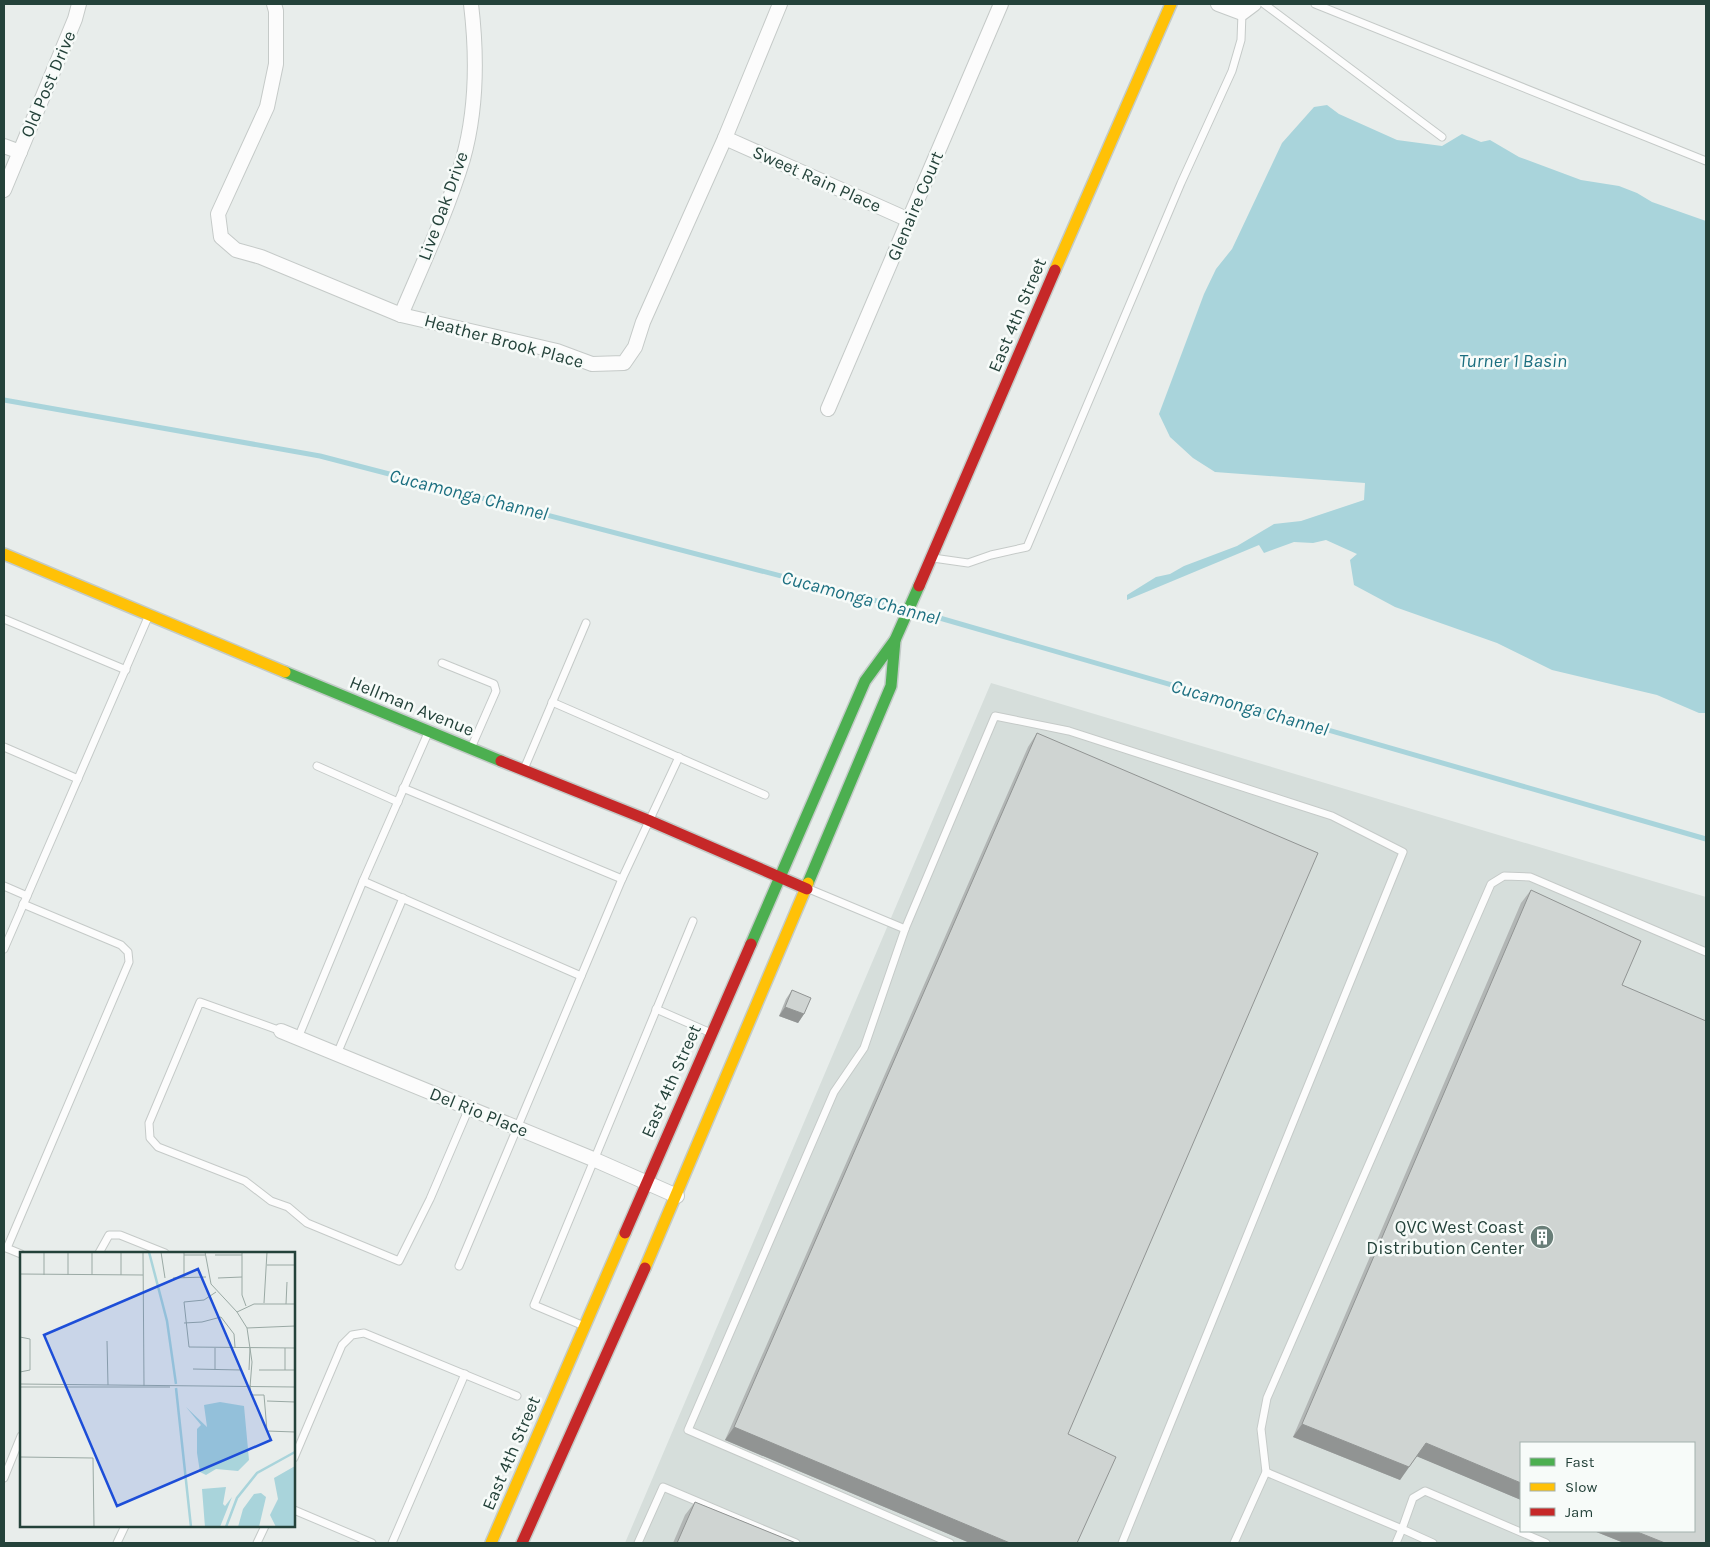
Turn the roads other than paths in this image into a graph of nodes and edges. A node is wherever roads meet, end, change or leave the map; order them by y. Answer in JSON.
{"nodes":[{"id":1,"x":79,"y":4,"type":"edge"},
{"id":2,"x":274,"y":4,"type":"edge"},
{"id":3,"x":471,"y":4,"type":"edge"},
{"id":4,"x":780,"y":4,"type":"edge"},
{"id":5,"x":1001,"y":4,"type":"edge"},
{"id":6,"x":1171,"y":4,"type":"edge"},
{"id":7,"x":1218,"y":4,"type":"edge"},
{"id":8,"x":1254,"y":4,"type":"edge"},
{"id":9,"x":1264,"y":4,"type":"edge"},
{"id":10,"x":1315,"y":4,"type":"edge"},
{"id":11,"x":1242,"y":13,"type":"junction"},
{"id":12,"x":1442,"y":137,"type":"dead end"},
{"id":13,"x":725,"y":138,"type":"junction"},
{"id":14,"x":4,"y":146,"type":"edge"},
{"id":15,"x":20,"y":152,"type":"junction"},
{"id":16,"x":1706,"y":162,"type":"edge"},
{"id":17,"x":4,"y":190,"type":"edge"},
{"id":18,"x":909,"y":220,"type":"junction"},
{"id":19,"x":401,"y":314,"type":"junction"},
{"id":20,"x":828,"y":409,"type":"dead end"},
{"id":21,"x":4,"y":554,"type":"edge"},
{"id":22,"x":931,"y":558,"type":"junction"},
{"id":23,"x":149,"y":615,"type":"junction"},
{"id":24,"x":4,"y":619,"type":"edge"},
{"id":25,"x":586,"y":623,"type":"dead end"},
{"id":26,"x":895,"y":640,"type":"junction"},
{"id":27,"x":442,"y":663,"type":"dead end"},
{"id":28,"x":126,"y":670,"type":"junction"},
{"id":29,"x":552,"y":702,"type":"junction"},
{"id":30,"x":428,"y":732,"type":"junction"},
{"id":31,"x":4,"y":747,"type":"edge"},
{"id":32,"x":470,"y":749,"type":"junction"},
{"id":33,"x":679,"y":758,"type":"junction"},
{"id":34,"x":317,"y":766,"type":"dead end"},
{"id":35,"x":524,"y":770,"type":"junction"},
{"id":36,"x":78,"y":778,"type":"junction"},
{"id":37,"x":404,"y":788,"type":"junction"},
{"id":38,"x":765,"y":795,"type":"dead end"},
{"id":39,"x":398,"y":802,"type":"junction"},
{"id":40,"x":648,"y":820,"type":"junction"},
{"id":41,"x":779,"y":877,"type":"junction"},
{"id":42,"x":622,"y":879,"type":"junction"},
{"id":43,"x":363,"y":882,"type":"junction"},
{"id":44,"x":4,"y":886,"type":"edge"},
{"id":45,"x":807,"y":889,"type":"junction"},
{"id":46,"x":27,"y":896,"type":"junction"},
{"id":47,"x":402,"y":898,"type":"junction"},
{"id":48,"x":23,"y":904,"type":"junction"},
{"id":49,"x":694,"y":921,"type":"dead end"},
{"id":50,"x":905,"y":929,"type":"junction"},
{"id":51,"x":4,"y":949,"type":"edge"},
{"id":52,"x":1706,"y":952,"type":"edge"},
{"id":53,"x":581,"y":976,"type":"junction"},
{"id":54,"x":656,"y":1010,"type":"junction"},
{"id":55,"x":281,"y":1031,"type":"joint"},
{"id":56,"x":712,"y":1033,"type":"junction"},
{"id":57,"x":298,"y":1038,"type":"junction"},
{"id":58,"x":337,"y":1054,"type":"junction"},
{"id":59,"x":469,"y":1108,"type":"junction"},
{"id":60,"x":516,"y":1127,"type":"junction"},
{"id":61,"x":593,"y":1159,"type":"junction"},
{"id":62,"x":646,"y":1182,"type":"junction"},
{"id":63,"x":677,"y":1196,"type":"junction"},
{"id":64,"x":5,"y":1248,"type":"edge"},
{"id":65,"x":99,"y":1252,"type":"edge"},
{"id":66,"x":162,"y":1252,"type":"edge"},
{"id":67,"x":20,"y":1254,"type":"edge"},
{"id":68,"x":459,"y":1266,"type":"dead end"},
{"id":69,"x":584,"y":1326,"type":"junction"},
{"id":70,"x":464,"y":1374,"type":"junction"},
{"id":71,"x":517,"y":1396,"type":"dead end"},
{"id":72,"x":20,"y":1439,"type":"edge"},
{"id":73,"x":4,"y":1453,"type":"edge"},
{"id":74,"x":295,"y":1456,"type":"edge"},
{"id":75,"x":13,"y":1457,"type":"junction"},
{"id":76,"x":1266,"y":1472,"type":"junction"},
{"id":77,"x":4,"y":1478,"type":"edge"},
{"id":78,"x":295,"y":1510,"type":"edge"},
{"id":79,"x":125,"y":1527,"type":"edge"},
{"id":80,"x":265,"y":1527,"type":"edge"},
{"id":81,"x":1402,"y":1530,"type":"junction"},
{"id":82,"x":1520,"y":1532,"type":"edge"},
{"id":83,"x":1520,"y":1532,"type":"edge"},
{"id":84,"x":117,"y":1543,"type":"edge"},
{"id":85,"x":257,"y":1543,"type":"edge"},
{"id":86,"x":372,"y":1543,"type":"edge"},
{"id":87,"x":392,"y":1543,"type":"edge"},
{"id":88,"x":491,"y":1543,"type":"edge"},
{"id":89,"x":522,"y":1543,"type":"edge"},
{"id":90,"x":638,"y":1543,"type":"edge"},
{"id":91,"x":796,"y":1543,"type":"edge"},
{"id":92,"x":950,"y":1543,"type":"edge"},
{"id":93,"x":1122,"y":1543,"type":"edge"},
{"id":94,"x":1234,"y":1543,"type":"edge"},
{"id":95,"x":1396,"y":1543,"type":"edge"},
{"id":96,"x":1433,"y":1543,"type":"edge"},
{"id":97,"x":1546,"y":1543,"type":"edge"}],
"edges":[{"from":1,"to":15,"type":"street","name":"Old Post Drive"},
{"from":2,"to":19,"type":"street","name":"Heather Brook Place"},
{"from":3,"to":19,"type":"street","name":"Live Oak Drive"},
{"from":4,"to":13,"type":"street","name":"Heather Brook Place"},
{"from":5,"to":18,"type":"street","name":"Glenaire Court"},
{"from":6,"to":22,"type":"main road","name":"East 4th Street"},
{"from":7,"to":11,"type":"street"},
{"from":8,"to":11,"type":"street"},
{"from":9,"to":12,"type":"lane"},
{"from":10,"to":16,"type":"lane"},
{"from":11,"to":22,"type":"lane"},
{"from":13,"to":18,"type":"street","name":"Sweet Rain Place"},
{"from":13,"to":19,"type":"street","name":"Heather Brook Place"},
{"from":14,"to":15,"type":"street"},
{"from":15,"to":17,"type":"street","name":"Old Post Drive"},
{"from":18,"to":20,"type":"street","name":"Glenaire Court"},
{"from":21,"to":23,"type":"main road","name":"Hellman Avenue"},
{"from":22,"to":26,"type":"main road","name":"East 4th Street"},
{"from":23,"to":28,"type":"lane"},
{"from":23,"to":30,"type":"main road","name":"Hellman Avenue"},
{"from":24,"to":28,"type":"lane"},
{"from":25,"to":29,"type":"lane"},
{"from":26,"to":41,"type":"main road","name":"East 4th Street"},
{"from":26,"to":45,"type":"main road","name":"East 4th Street"},
{"from":27,"to":32,"type":"lane"},
{"from":28,"to":36,"type":"lane"},
{"from":29,"to":33,"type":"lane"},
{"from":29,"to":35,"type":"lane"},
{"from":30,"to":32,"type":"main road","name":"Hellman Avenue"},
{"from":30,"to":37,"type":"lane"},
{"from":31,"to":36,"type":"lane"},
{"from":32,"to":35,"type":"main road","name":"Hellman Avenue"},
{"from":33,"to":38,"type":"lane"},
{"from":33,"to":40,"type":"lane"},
{"from":34,"to":39,"type":"lane"},
{"from":35,"to":40,"type":"main road","name":"Hellman Avenue"},
{"from":36,"to":46,"type":"lane"},
{"from":37,"to":39,"type":"lane"},
{"from":37,"to":42,"type":"lane"},
{"from":39,"to":43,"type":"lane"},
{"from":40,"to":41,"type":"main road","name":"Hellman Avenue"},
{"from":40,"to":42,"type":"lane"},
{"from":41,"to":45,"type":"main road","name":"Hellman Avenue"},
{"from":41,"to":56,"type":"main road","name":"East 4th Street"},
{"from":42,"to":53,"type":"lane"},
{"from":43,"to":47,"type":"lane"},
{"from":43,"to":57,"type":"lane"},
{"from":44,"to":46,"type":"lane"},
{"from":45,"to":50,"type":"lane"},
{"from":45,"to":63,"type":"main road","name":"East 4th Street"},
{"from":46,"to":48,"type":"lane"},
{"from":47,"to":53,"type":"lane"},
{"from":47,"to":58,"type":"lane"},
{"from":48,"to":51,"type":"lane"},
{"from":48,"to":64,"type":"lane"},
{"from":49,"to":54,"type":"lane"},
{"from":50,"to":92,"type":"lane"},
{"from":50,"to":93,"type":"lane"},
{"from":52,"to":76,"type":"lane"},
{"from":53,"to":60,"type":"lane"},
{"from":54,"to":56,"type":"lane"},
{"from":54,"to":61,"type":"lane"},
{"from":55,"to":57,"type":"street","name":"Del Rio Place"},
{"from":55,"to":59,"type":"lane"},
{"from":56,"to":62,"type":"main road","name":"East 4th Street"},
{"from":57,"to":58,"type":"street","name":"Del Rio Place"},
{"from":58,"to":59,"type":"street","name":"Del Rio Place"},
{"from":59,"to":60,"type":"street","name":"Del Rio Place"},
{"from":60,"to":61,"type":"street","name":"Del Rio Place"},
{"from":60,"to":68,"type":"lane"},
{"from":61,"to":62,"type":"street","name":"Del Rio Place"},
{"from":61,"to":69,"type":"lane"},
{"from":62,"to":63,"type":"street","name":"Del Rio Place"},
{"from":62,"to":69,"type":"main road","name":"East 4th Street"},
{"from":63,"to":89,"type":"main road","name":"East 4th Street"},
{"from":64,"to":67,"type":"lane"},
{"from":65,"to":66,"type":"lane"},
{"from":69,"to":88,"type":"main road","name":"East 4th Street"},
{"from":70,"to":71,"type":"lane"},
{"from":70,"to":74,"type":"lane"},
{"from":70,"to":87,"type":"lane"},
{"from":72,"to":75,"type":"lane"},
{"from":73,"to":75,"type":"lane"},
{"from":75,"to":77,"type":"lane"},
{"from":76,"to":81,"type":"lane"},
{"from":76,"to":94,"type":"lane"},
{"from":78,"to":86,"type":"lane"},
{"from":79,"to":84,"type":"lane"},
{"from":80,"to":85,"type":"lane"},
{"from":81,"to":82,"type":"lane"},
{"from":81,"to":95,"type":"lane"},
{"from":81,"to":96,"type":"lane"},
{"from":83,"to":97,"type":"lane"},
{"from":90,"to":91,"type":"lane"}]}
